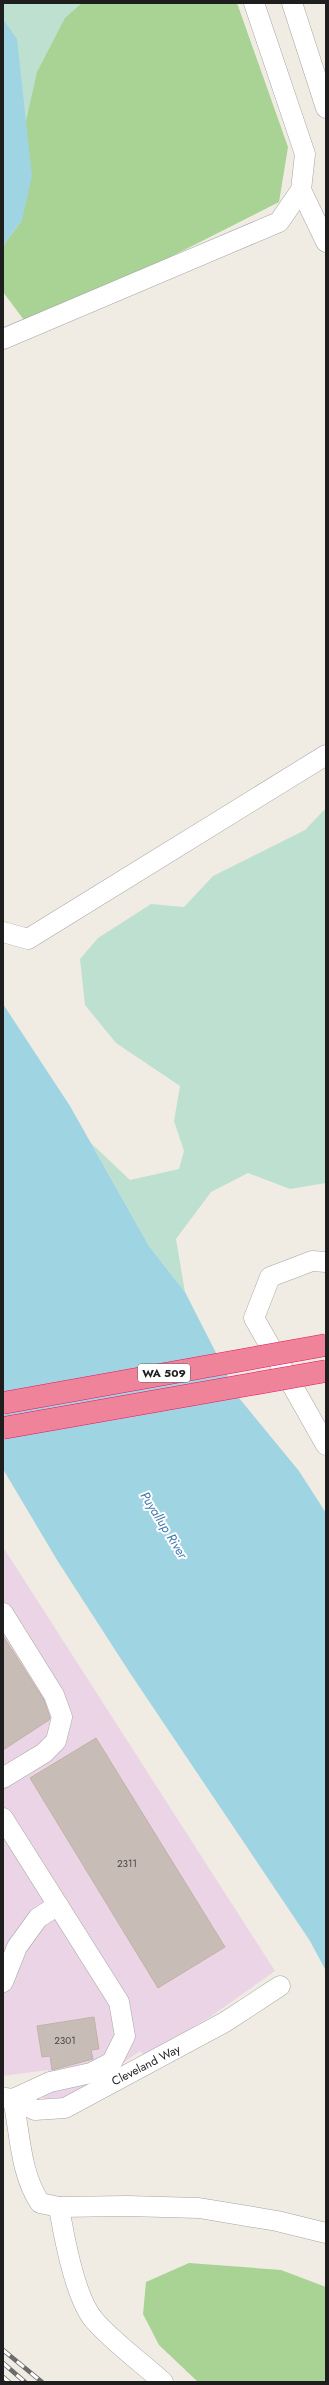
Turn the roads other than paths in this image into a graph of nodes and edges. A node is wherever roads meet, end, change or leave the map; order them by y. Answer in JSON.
{"nodes":[{"id":1,"x":254,"y":3,"type":"edge"},
{"id":2,"x":292,"y":3,"type":"edge"},
{"id":3,"x":326,"y":108,"type":"edge"},
{"id":4,"x":301,"y":190,"type":"junction"},
{"id":5,"x":326,"y":242,"type":"edge"},
{"id":6,"x":3,"y":339,"type":"edge"},
{"id":7,"x":326,"y":755,"type":"edge"},
{"id":8,"x":3,"y":932,"type":"edge"},
{"id":9,"x":326,"y":1262,"type":"edge"},
{"id":10,"x":326,"y":1344,"type":"edge"},
{"id":11,"x":326,"y":1371,"type":"edge"},
{"id":12,"x":3,"y":1403,"type":"edge"},
{"id":13,"x":3,"y":1428,"type":"edge"},
{"id":14,"x":326,"y":1445,"type":"edge"},
{"id":15,"x":3,"y":1613,"type":"edge"},
{"id":16,"x":3,"y":1778,"type":"edge"},
{"id":17,"x":3,"y":1818,"type":"edge"},
{"id":18,"x":62,"y":1912,"type":"junction"},
{"id":19,"x":3,"y":1982,"type":"edge"},
{"id":20,"x":280,"y":1986,"type":"dead end"},
{"id":21,"x":8,"y":2098,"type":"edge"},
{"id":22,"x":59,"y":2207,"type":"junction"},
{"id":23,"x":326,"y":2233,"type":"edge"},
{"id":24,"x":163,"y":2382,"type":"edge"}],
"edges":[{"from":1,"to":4,"type":"street"},
{"from":2,"to":3,"type":"street"},
{"from":4,"to":5,"type":"street"},
{"from":4,"to":6,"type":"street"},
{"from":7,"to":8,"type":"street"},
{"from":9,"to":14,"type":"street"},
{"from":10,"to":12,"type":"highway","number":"WA 509","bridge":true},
{"from":11,"to":13,"type":"highway","number":"WA 509","bridge":true},
{"from":15,"to":16,"type":"street"},
{"from":17,"to":18,"type":"street"},
{"from":18,"to":19,"type":"street"},
{"from":18,"to":21,"type":"street"},
{"from":20,"to":21,"type":"street","name":"Cleveland Way"},
{"from":21,"to":22,"type":"street"},
{"from":22,"to":23,"type":"street"},
{"from":22,"to":24,"type":"street"}]}
